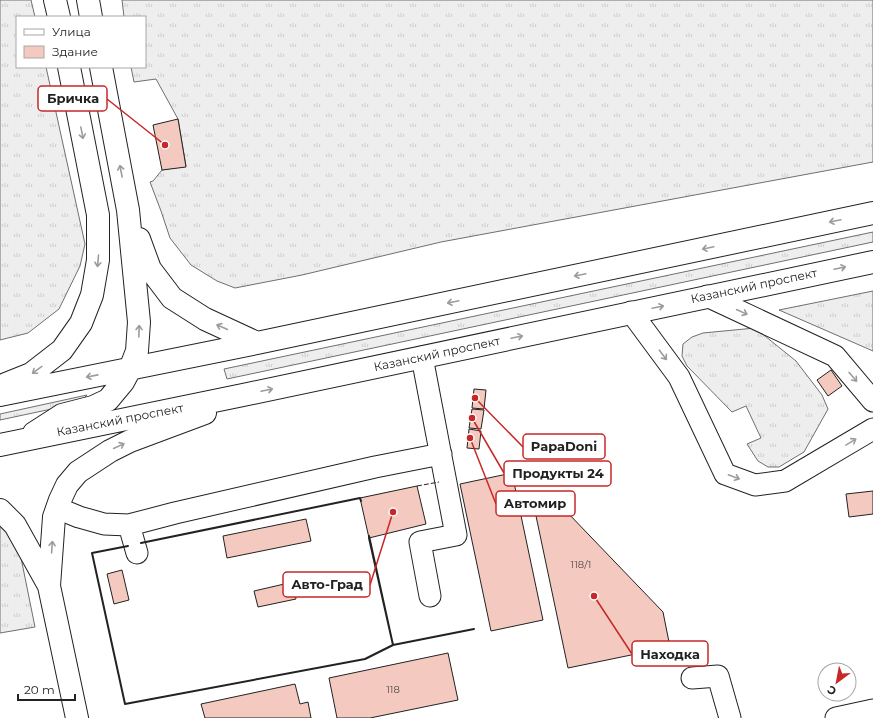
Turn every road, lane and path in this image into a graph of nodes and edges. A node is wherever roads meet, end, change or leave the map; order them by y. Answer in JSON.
{"nodes":[{"id":1,"x":55,"y":0,"type":"edge"},
{"id":2,"x":88,"y":0,"type":"edge"},
{"id":3,"x":59,"y":16,"type":"edge"},
{"id":4,"x":91,"y":16,"type":"edge"},
{"id":5,"x":69,"y":68,"type":"edge"},
{"id":6,"x":101,"y":68,"type":"edge"},
{"id":7,"x":128,"y":210,"type":"junction"},
{"id":8,"x":873,"y":213,"type":"edge"},
{"id":9,"x":873,"y":262,"type":"edge"},
{"id":10,"x":707,"y":296,"type":"junction"},
{"id":11,"x":631,"y":312,"type":"junction"},
{"id":12,"x":257,"y":343,"type":"junction"},
{"id":13,"x":422,"y":357,"type":"junction"},
{"id":14,"x":130,"y":369,"type":"junction"},
{"id":15,"x":0,"y":387,"type":"edge"},
{"id":16,"x":0,"y":395,"type":"edge"},
{"id":17,"x":243,"y":395,"type":"junction"},
{"id":18,"x":873,"y":401,"type":"edge"},
{"id":19,"x":873,"y":429,"type":"edge"},
{"id":20,"x":24,"y":440,"type":"junction"},
{"id":21,"x":0,"y":445,"type":"edge"},
{"id":22,"x":441,"y":454,"type":"junction"},
{"id":23,"x":57,"y":508,"type":"junction"},
{"id":24,"x":0,"y":510,"type":"edge"},
{"id":25,"x":128,"y":525,"type":"junction"},
{"id":26,"x":137,"y":554,"type":"dead end"},
{"id":27,"x":49,"y":586,"type":"junction"},
{"id":28,"x":430,"y":596,"type":"dead end"},
{"id":29,"x":692,"y":678,"type":"dead end"},
{"id":30,"x":873,"y":710,"type":"edge"},
{"id":31,"x":77,"y":718,"type":"edge"},
{"id":32,"x":730,"y":718,"type":"edge"},
{"id":33,"x":836,"y":718,"type":"edge"}],
"edges":[{"from":1,"to":3,"type":"main road"},
{"from":2,"to":4,"type":"main road"},
{"from":5,"to":15,"type":"main road","one_way":true},
{"from":7,"to":6,"type":"main road","one_way":true},
{"from":12,"to":7,"type":"main road","one_way":true},
{"from":14,"to":7,"type":"main road","one_way":true},
{"from":8,"to":12,"type":"main road","one_way":true},
{"from":10,"to":9,"type":"main road","name":"Казанский проспект","one_way":true},
{"from":11,"to":10,"type":"main road","name":"Казанский проспект","one_way":true},
{"from":10,"to":18,"type":"street","one_way":true},
{"from":13,"to":11,"type":"main road","name":"Казанский проспект","one_way":true},
{"from":11,"to":19,"type":"street","one_way":true},
{"from":12,"to":14,"type":"main road"},
{"from":17,"to":13,"type":"main road","name":"Казанский проспект","one_way":true},
{"from":13,"to":22,"type":"street"},
{"from":14,"to":16,"type":"main road","one_way":true},
{"from":14,"to":20,"type":"main road"},
{"from":17,"to":20,"type":"main road","name":"Казанский проспект"},
{"from":23,"to":17,"type":"main road","one_way":true},
{"from":20,"to":21,"type":"main road","name":"Казанский проспект"},
{"from":22,"to":25,"type":"street"},
{"from":22,"to":28,"type":"street"},
{"from":23,"to":25,"type":"street"},
{"from":27,"to":23,"type":"main road","one_way":true},
{"from":24,"to":27,"type":"main road"},
{"from":25,"to":26,"type":"street"},
{"from":27,"to":31,"type":"main road"},
{"from":29,"to":32,"type":"street"},
{"from":30,"to":33,"type":"street"}]}
